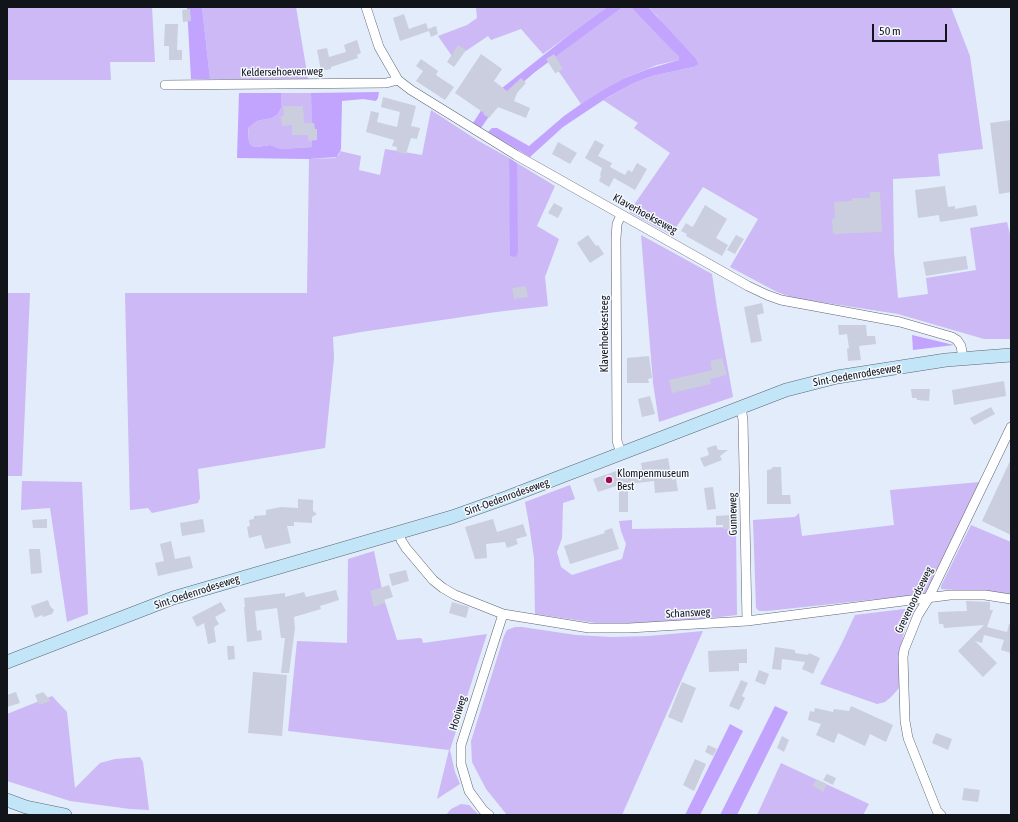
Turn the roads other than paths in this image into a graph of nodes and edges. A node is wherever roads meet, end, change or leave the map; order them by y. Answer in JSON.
{"nodes":[{"id":1,"x":366,"y":7,"type":"edge"},
{"id":2,"x":398,"y":80,"type":"junction"},
{"id":3,"x":165,"y":86,"type":"dead end"},
{"id":4,"x":621,"y":214,"type":"junction"},
{"id":5,"x":1011,"y":355,"type":"edge"},
{"id":6,"x":963,"y":358,"type":"junction"},
{"id":7,"x":741,"y":407,"type":"junction"},
{"id":8,"x":1011,"y":427,"type":"edge"},
{"id":9,"x":621,"y":453,"type":"junction"},
{"id":10,"x":399,"y":532,"type":"junction"},
{"id":11,"x":928,"y":598,"type":"junction"},
{"id":12,"x":1011,"y":599,"type":"edge"},
{"id":13,"x":503,"y":614,"type":"junction"},
{"id":14,"x":748,"y":621,"type":"junction"},
{"id":15,"x":7,"y":662,"type":"edge"},
{"id":16,"x":7,"y":800,"type":"edge"},
{"id":17,"x":65,"y":815,"type":"edge"},
{"id":18,"x":489,"y":815,"type":"edge"},
{"id":19,"x":941,"y":815,"type":"edge"}],
"edges":[{"from":1,"to":2,"type":"street","name":"Klaverhoekseweg"},
{"from":2,"to":3,"type":"street","name":"Keldersehoevenweg"},
{"from":2,"to":4,"type":"street","name":"Klaverhoekseweg"},
{"from":4,"to":6,"type":"street","name":"Klaverhoekseweg"},
{"from":4,"to":9,"type":"street","name":"Klaverhoeksesteeg"},
{"from":5,"to":6,"type":"street","name":"Sint-Oedenrodeseweg"},
{"from":6,"to":7,"type":"street","name":"Sint-Oedenrodeseweg"},
{"from":7,"to":9,"type":"street","name":"Sint-Oedenrodeseweg"},
{"from":7,"to":14,"type":"street","name":"Gunneweg"},
{"from":8,"to":11,"type":"street","name":"Grevenoordseweg"},
{"from":9,"to":10,"type":"street","name":"Sint-Oedenrodeseweg"},
{"from":10,"to":13,"type":"street","name":"Schansweg"},
{"from":10,"to":15,"type":"street","name":"Sint-Oedenrodeseweg"},
{"from":11,"to":12,"type":"street","name":"Schansweg"},
{"from":11,"to":14,"type":"street","name":"Schansweg"},
{"from":11,"to":19,"type":"street","name":"Grevenoordseweg"},
{"from":13,"to":14,"type":"street","name":"Schansweg"},
{"from":13,"to":18,"type":"street","name":"Hooiweg"},
{"from":16,"to":17,"type":"street"}]}
